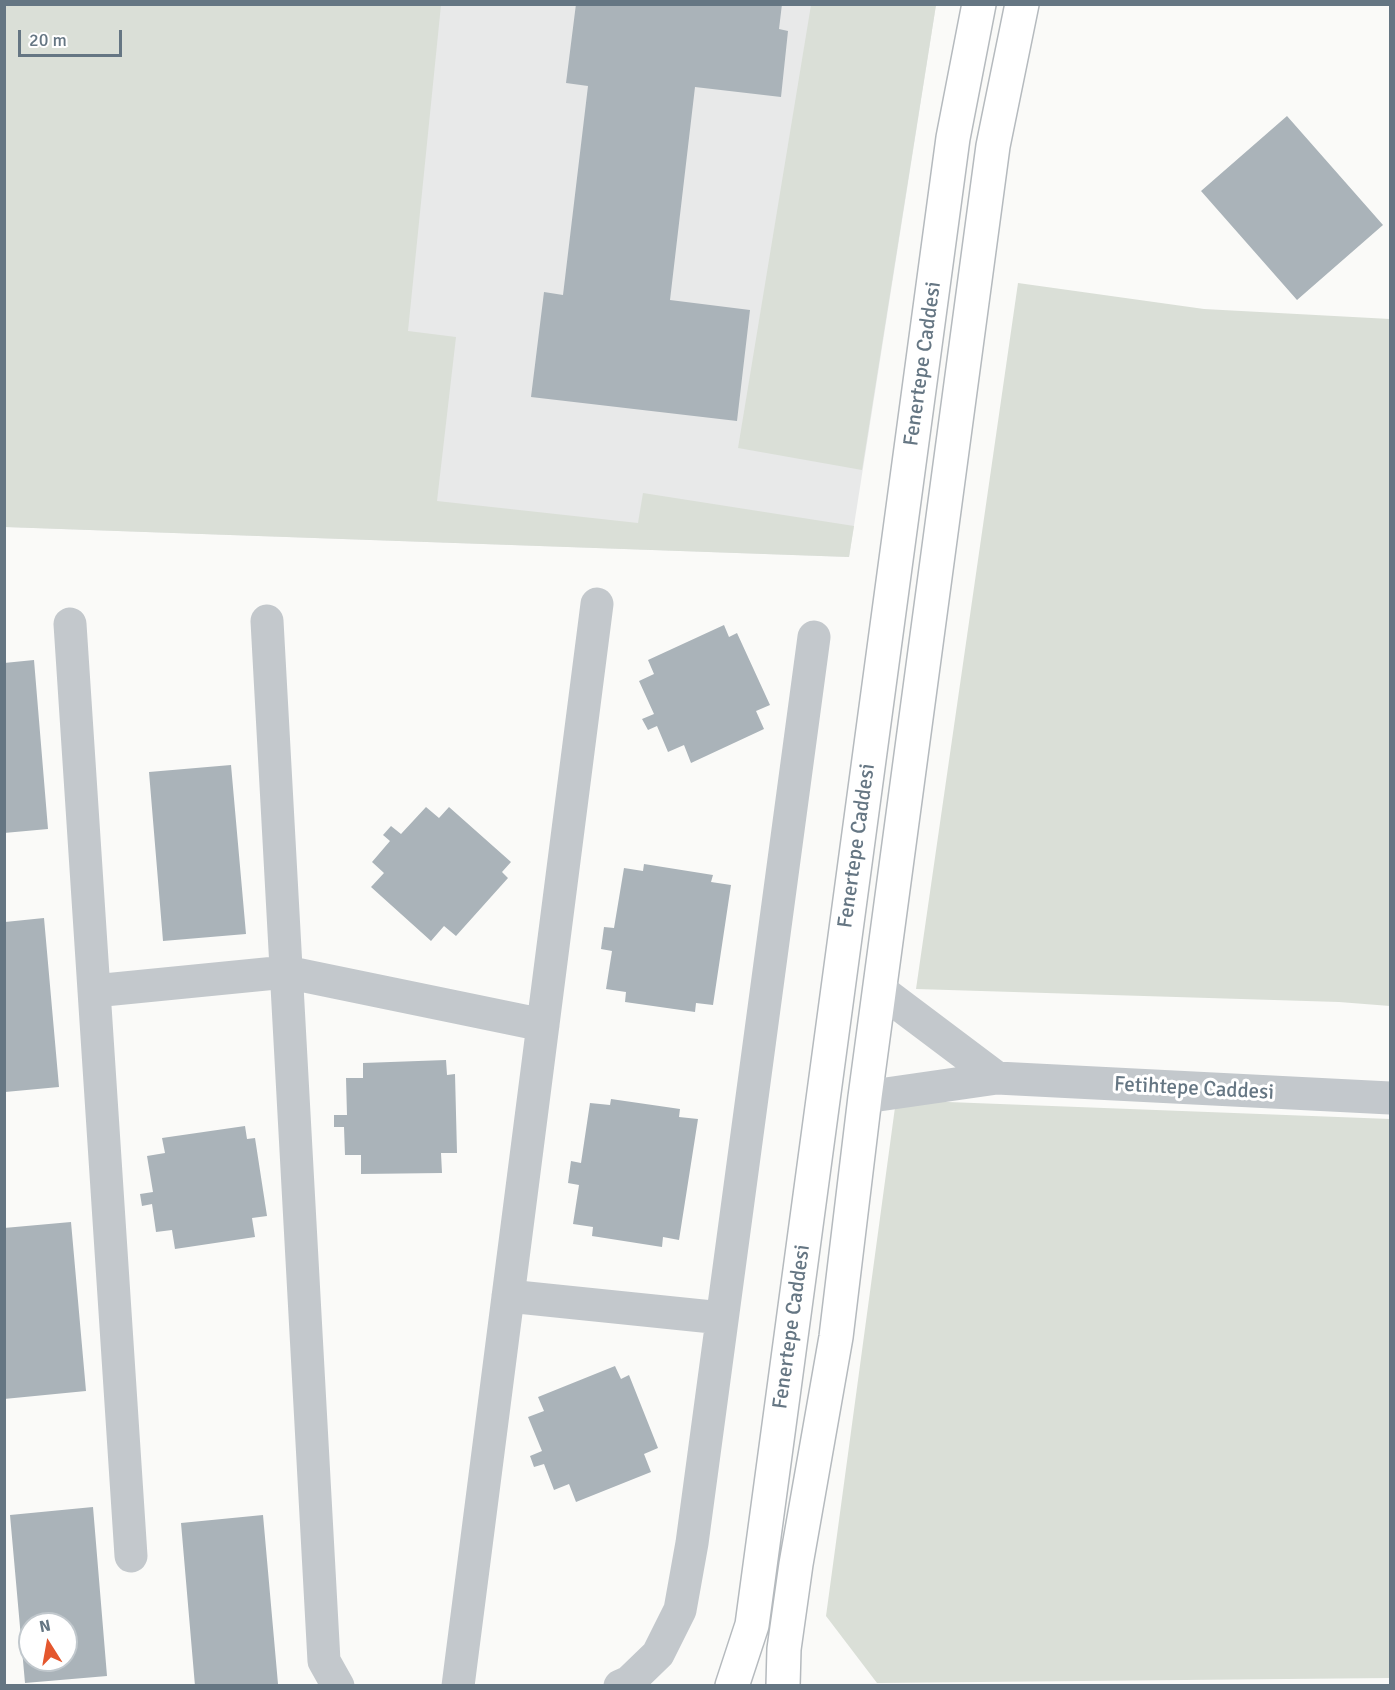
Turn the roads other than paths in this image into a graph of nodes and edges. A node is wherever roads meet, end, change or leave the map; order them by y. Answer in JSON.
{"nodes":[{"id":1,"x":979,"y":4,"type":"edge"},
{"id":2,"x":1022,"y":4,"type":"edge"},
{"id":3,"x":597,"y":604,"type":"dead end"},
{"id":4,"x":267,"y":621,"type":"dead end"},
{"id":5,"x":70,"y":624,"type":"dead end"},
{"id":6,"x":814,"y":637,"type":"dead end"},
{"id":7,"x":286,"y":972,"type":"junction"},
{"id":8,"x":880,"y":990,"type":"junction"},
{"id":9,"x":94,"y":991,"type":"junction"},
{"id":10,"x":543,"y":1025,"type":"junction"},
{"id":11,"x":997,"y":1078,"type":"junction"},
{"id":12,"x":865,"y":1097,"type":"junction"},
{"id":13,"x":1390,"y":1098,"type":"edge"},
{"id":14,"x":508,"y":1296,"type":"junction"},
{"id":15,"x":722,"y":1318,"type":"junction"},
{"id":16,"x":130,"y":1557,"type":"dead end"},
{"id":17,"x":338,"y":1686,"type":"edge"},
{"id":18,"x":458,"y":1686,"type":"edge"},
{"id":19,"x":620,"y":1686,"type":"edge"},
{"id":20,"x":732,"y":1686,"type":"edge"},
{"id":21,"x":783,"y":1686,"type":"edge"}],
"edges":[{"from":1,"to":20,"type":"main road","name":"Fenertepe Caddesi"},
{"from":2,"to":8,"type":"main road","name":"Fenertepe Caddesi"},
{"from":3,"to":10,"type":"street"},
{"from":4,"to":7,"type":"street"},
{"from":5,"to":9,"type":"street"},
{"from":6,"to":15,"type":"street"},
{"from":7,"to":9,"type":"street"},
{"from":7,"to":10,"type":"street"},
{"from":7,"to":17,"type":"street"},
{"from":8,"to":11,"type":"street"},
{"from":8,"to":12,"type":"main road","name":"Fenertepe Caddesi"},
{"from":9,"to":16,"type":"street"},
{"from":10,"to":14,"type":"street"},
{"from":11,"to":12,"type":"street","name":"Fetihtepe Caddesi"},
{"from":11,"to":13,"type":"street","name":"Fetihtepe Caddesi"},
{"from":12,"to":21,"type":"main road","name":"Fenertepe Caddesi"},
{"from":14,"to":15,"type":"street"},
{"from":14,"to":18,"type":"street"},
{"from":15,"to":19,"type":"street"}]}
